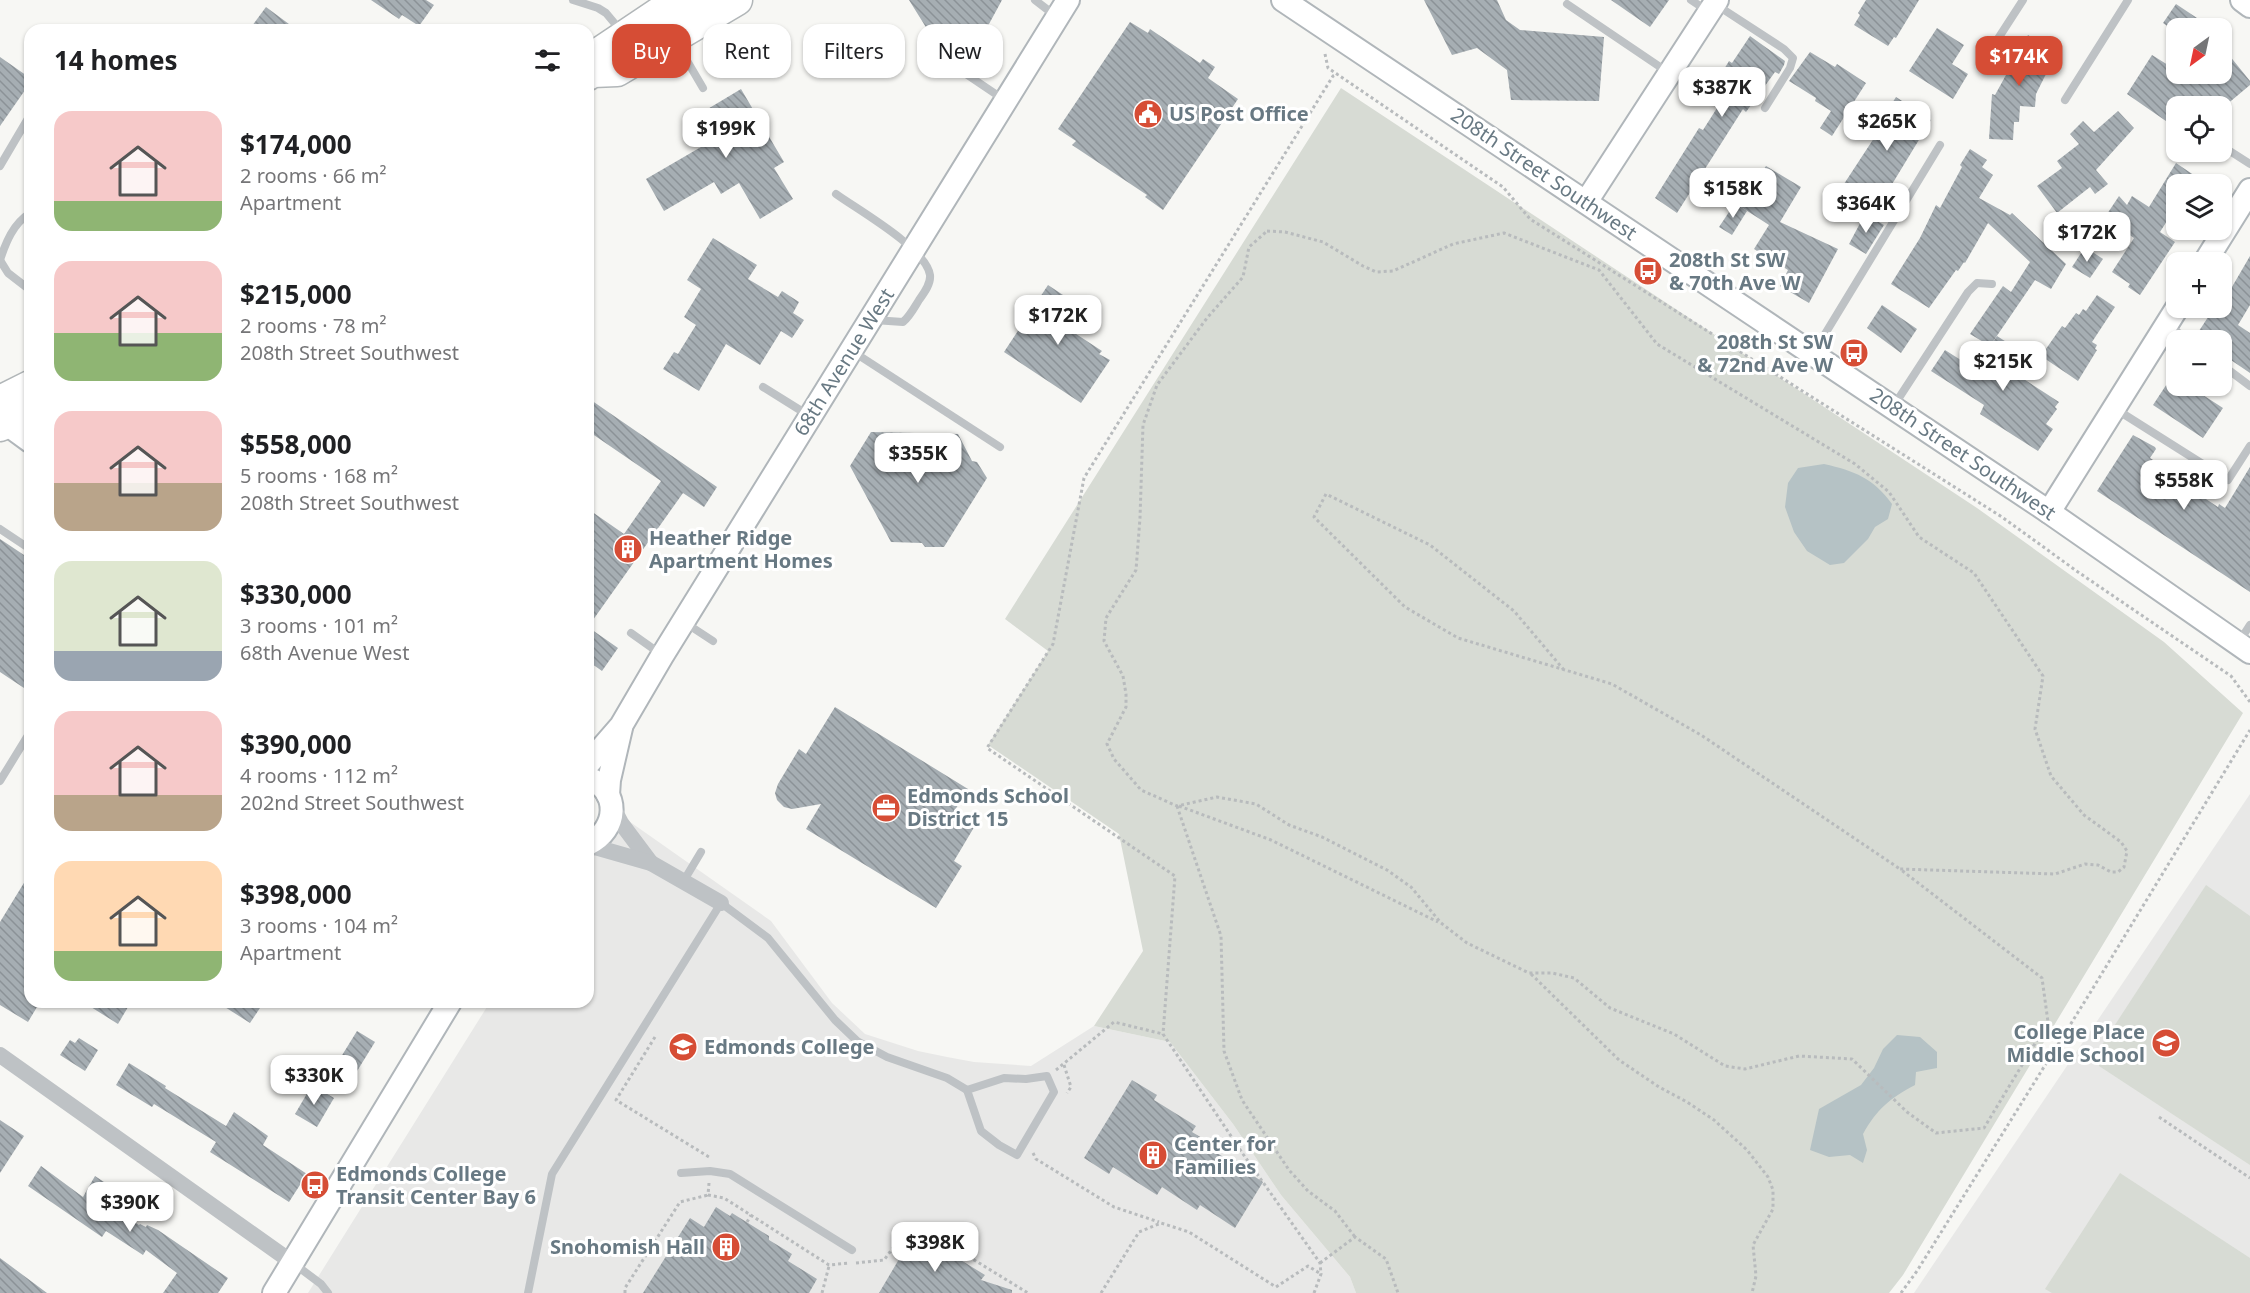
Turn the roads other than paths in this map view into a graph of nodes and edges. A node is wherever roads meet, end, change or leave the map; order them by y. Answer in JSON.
{"nodes":[{"id":1,"x":573,"y":0,"type":"edge"},
{"id":2,"x":702,"y":0,"type":"edge"},
{"id":3,"x":736,"y":0,"type":"edge"},
{"id":4,"x":1035,"y":0,"type":"edge"},
{"id":5,"x":2023,"y":0,"type":"edge"},
{"id":6,"x":2128,"y":0,"type":"edge"},
{"id":7,"x":2242,"y":0,"type":"edge"},
{"id":8,"x":1286,"y":1,"type":"edge"},
{"id":9,"x":1567,"y":4,"type":"dead end"},
{"id":10,"x":1708,"y":4,"type":"edge"},
{"id":11,"x":2250,"y":6,"type":"edge"},
{"id":12,"x":663,"y":7,"type":"edge"},
{"id":13,"x":1063,"y":9,"type":"edge"},
{"id":14,"x":615,"y":24,"type":"edge"},
{"id":15,"x":639,"y":24,"type":"edge"},
{"id":16,"x":676,"y":24,"type":"edge"},
{"id":17,"x":691,"y":28,"type":"edge"},
{"id":18,"x":612,"y":44,"type":"edge"},
{"id":19,"x":1990,"y":51,"type":"dead end"},
{"id":20,"x":691,"y":67,"type":"edge"},
{"id":21,"x":594,"y":71,"type":"edge"},
{"id":22,"x":612,"y":71,"type":"edge"},
{"id":23,"x":594,"y":72,"type":"edge"},
{"id":24,"x":594,"y":73,"type":"edge"},
{"id":25,"x":1670,"y":73,"type":"junction"},
{"id":26,"x":972,"y":78,"type":"edge"},
{"id":27,"x":704,"y":88,"type":"dead end"},
{"id":28,"x":2065,"y":100,"type":"dead end"},
{"id":29,"x":1006,"y":101,"type":"junction"},
{"id":30,"x":1765,"y":108,"type":"dead end"},
{"id":31,"x":24,"y":125,"type":"edge"},
{"id":32,"x":1940,"y":145,"type":"dead end"},
{"id":33,"x":2232,"y":152,"type":"edge"},
{"id":34,"x":2250,"y":164,"type":"edge"},
{"id":35,"x":0,"y":166,"type":"edge"},
{"id":36,"x":2250,"y":190,"type":"edge"},
{"id":37,"x":836,"y":194,"type":"dead end"},
{"id":38,"x":1586,"y":202,"type":"junction"},
{"id":39,"x":24,"y":217,"type":"edge"},
{"id":40,"x":914,"y":250,"type":"junction"},
{"id":41,"x":2211,"y":252,"type":"edge"},
{"id":42,"x":0,"y":260,"type":"edge"},
{"id":43,"x":1992,"y":284,"type":"dead end"},
{"id":44,"x":24,"y":285,"type":"edge"},
{"id":45,"x":2171,"y":318,"type":"edge"},
{"id":46,"x":871,"y":320,"type":"junction"},
{"id":47,"x":851,"y":351,"type":"junction"},
{"id":48,"x":1813,"y":354,"type":"junction"},
{"id":49,"x":2232,"y":372,"type":"edge"},
{"id":50,"x":2250,"y":386,"type":"edge"},
{"id":51,"x":763,"y":387,"type":"dead end"},
{"id":52,"x":24,"y":394,"type":"edge"},
{"id":53,"x":1893,"y":407,"type":"junction"},
{"id":54,"x":2114,"y":408,"type":"junction"},
{"id":55,"x":7,"y":416,"type":"edge"},
{"id":56,"x":810,"y":417,"type":"junction"},
{"id":57,"x":24,"y":434,"type":"edge"},
{"id":58,"x":2250,"y":446,"type":"edge"},
{"id":59,"x":1000,"y":447,"type":"dead end"},
{"id":60,"x":2049,"y":512,"type":"junction"},
{"id":61,"x":0,"y":529,"type":"edge"},
{"id":62,"x":24,"y":545,"type":"edge"},
{"id":63,"x":684,"y":621,"type":"junction"},
{"id":64,"x":2250,"y":625,"type":"edge"},
{"id":65,"x":631,"y":633,"type":"dead end"},
{"id":66,"x":713,"y":641,"type":"dead end"},
{"id":67,"x":2244,"y":648,"type":"edge"},
{"id":68,"x":662,"y":656,"type":"junction"},
{"id":69,"x":621,"y":726,"type":"junction"},
{"id":70,"x":24,"y":742,"type":"edge"},
{"id":71,"x":594,"y":757,"type":"edge"},
{"id":72,"x":0,"y":781,"type":"edge"},
{"id":73,"x":594,"y":781,"type":"edge"},
{"id":74,"x":609,"y":799,"type":"junction"},
{"id":75,"x":594,"y":841,"type":"edge"},
{"id":76,"x":594,"y":847,"type":"edge"},
{"id":77,"x":700,"y":852,"type":"dead end"},
{"id":78,"x":651,"y":862,"type":"junction"},
{"id":79,"x":683,"y":882,"type":"junction"},
{"id":80,"x":721,"y":903,"type":"junction"},
{"id":81,"x":446,"y":1008,"type":"edge"},
{"id":82,"x":0,"y":1055,"type":"edge"},
{"id":83,"x":967,"y":1090,"type":"junction"},
{"id":84,"x":681,"y":1173,"type":"dead end"},
{"id":85,"x":852,"y":1250,"type":"dead end"},
{"id":86,"x":293,"y":1263,"type":"junction"},
{"id":87,"x":274,"y":1293,"type":"edge"},
{"id":88,"x":328,"y":1293,"type":"edge"},
{"id":89,"x":528,"y":1293,"type":"edge"}],
"edges":[{"from":1,"to":14,"type":"lane"},
{"from":2,"to":16,"type":"main road"},
{"from":3,"to":17,"type":"highway"},
{"from":4,"to":13,"type":"lane"},
{"from":5,"to":19,"type":"lane"},
{"from":6,"to":28,"type":"lane"},
{"from":7,"to":11,"type":"street"},
{"from":8,"to":38,"type":"street","name":"208th Street Southwest"},
{"from":9,"to":25,"type":"lane"},
{"from":10,"to":25,"type":"street"},
{"from":10,"to":30,"type":"lane"},
{"from":12,"to":15,"type":"highway"},
{"from":12,"to":23,"type":"main road"},
{"from":13,"to":29,"type":"street","name":"68th Avenue West"},
{"from":18,"to":21,"type":"highway"},
{"from":20,"to":27,"type":"lane"},
{"from":22,"to":24,"type":"highway"},
{"from":25,"to":38,"type":"street"},
{"from":26,"to":29,"type":"lane"},
{"from":29,"to":40,"type":"street","name":"68th Avenue West"},
{"from":31,"to":35,"type":"lane"},
{"from":32,"to":48,"type":"lane"},
{"from":33,"to":34,"type":"lane"},
{"from":36,"to":41,"type":"street"},
{"from":37,"to":40,"type":"lane"},
{"from":38,"to":48,"type":"street","name":"208th Street Southwest"},
{"from":39,"to":42,"type":"lane"},
{"from":40,"to":46,"type":"street","name":"68th Avenue West"},
{"from":40,"to":46,"type":"lane"},
{"from":42,"to":44,"type":"lane"},
{"from":43,"to":53,"type":"lane"},
{"from":45,"to":54,"type":"street"},
{"from":46,"to":47,"type":"street","name":"68th Avenue West"},
{"from":47,"to":56,"type":"street","name":"68th Avenue West"},
{"from":47,"to":59,"type":"lane"},
{"from":48,"to":53,"type":"street","name":"208th Street Southwest"},
{"from":49,"to":50,"type":"lane"},
{"from":51,"to":56,"type":"lane"},
{"from":52,"to":55,"type":"highway"},
{"from":53,"to":60,"type":"street","name":"208th Street Southwest"},
{"from":54,"to":58,"type":"lane"},
{"from":54,"to":60,"type":"street"},
{"from":55,"to":57,"type":"street"},
{"from":56,"to":63,"type":"street","name":"68th Avenue West"},
{"from":60,"to":67,"type":"street","name":"208th Street Southwest"},
{"from":61,"to":62,"type":"lane"},
{"from":63,"to":66,"type":"lane"},
{"from":63,"to":68,"type":"street","name":"68th Avenue West"},
{"from":64,"to":67,"type":"lane"},
{"from":65,"to":68,"type":"lane"},
{"from":68,"to":69,"type":"street","name":"68th Avenue West"},
{"from":69,"to":71,"type":"street","name":"68th Avenue West"},
{"from":69,"to":74,"type":"street","name":"68th Avenue West"},
{"from":70,"to":72,"type":"lane"},
{"from":73,"to":74,"type":"street"},
{"from":74,"to":75,"type":"street","name":"68th Avenue West"},
{"from":74,"to":78,"type":"street"},
{"from":76,"to":78,"type":"street"},
{"from":77,"to":79,"type":"lane"},
{"from":78,"to":79,"type":"street"},
{"from":79,"to":80,"type":"street"},
{"from":80,"to":83,"type":"lane"},
{"from":80,"to":89,"type":"lane"},
{"from":81,"to":86,"type":"street"},
{"from":82,"to":86,"type":"street"},
{"from":83,"to":83,"type":"lane"},
{"from":84,"to":85,"type":"lane"},
{"from":86,"to":87,"type":"street"},
{"from":86,"to":88,"type":"lane"}]}
